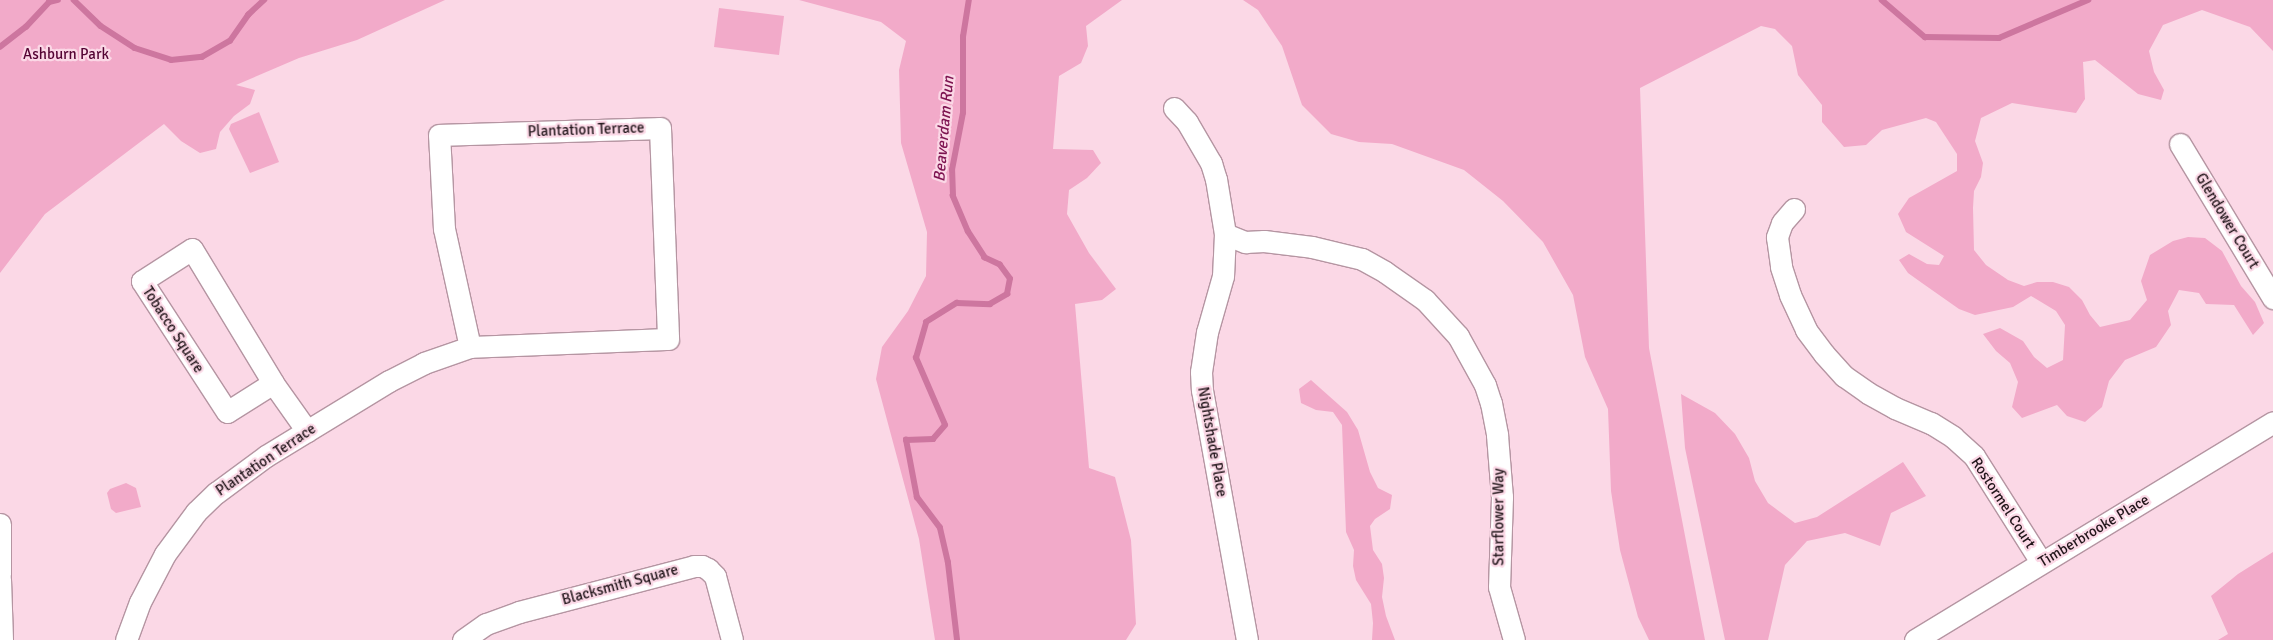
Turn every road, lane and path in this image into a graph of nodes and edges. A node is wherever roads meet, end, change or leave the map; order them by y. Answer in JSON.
{"nodes":[{"id":1,"x":1174,"y":108,"type":"dead end"},
{"id":2,"x":2180,"y":144,"type":"dead end"},
{"id":3,"x":1794,"y":209,"type":"dead end"},
{"id":4,"x":1225,"y":234,"type":"junction"},
{"id":5,"x":2273,"y":298,"type":"edge"},
{"id":6,"x":470,"y":347,"type":"junction"},
{"id":7,"x":273,"y":383,"type":"junction"},
{"id":8,"x":2273,"y":422,"type":"edge"},
{"id":9,"x":307,"y":431,"type":"junction"},
{"id":10,"x":0,"y":524,"type":"edge"},
{"id":11,"x":2041,"y":562,"type":"junction"},
{"id":12,"x":0,"y":574,"type":"edge"},
{"id":13,"x":0,"y":579,"type":"edge"},
{"id":14,"x":2,"y":640,"type":"edge"},
{"id":15,"x":126,"y":640,"type":"edge"},
{"id":16,"x":463,"y":640,"type":"edge"},
{"id":17,"x":732,"y":640,"type":"edge"},
{"id":18,"x":1247,"y":640,"type":"edge"},
{"id":19,"x":1514,"y":640,"type":"edge"},
{"id":20,"x":1915,"y":640,"type":"edge"}],
"edges":[{"from":1,"to":4,"type":"street","name":"Nightshade Place"},
{"from":2,"to":5,"type":"street","name":"Glendower Court"},
{"from":3,"to":11,"type":"street","name":"Rostormel Court"},
{"from":4,"to":18,"type":"street","name":"Nightshade Place"},
{"from":4,"to":19,"type":"street","name":"Starflower Way"},
{"from":6,"to":6,"type":"street","name":"Plantation Terrace"},
{"from":6,"to":9,"type":"street","name":"Plantation Terrace"},
{"from":7,"to":7,"type":"street","name":"Tobacco Square"},
{"from":7,"to":9,"type":"street","name":"Tobacco Square"},
{"from":8,"to":11,"type":"street","name":"Timberbrooke Place"},
{"from":9,"to":15,"type":"street","name":"Plantation Terrace"},
{"from":10,"to":12,"type":"street"},
{"from":11,"to":20,"type":"street","name":"Timberbrooke Place"},
{"from":13,"to":14,"type":"street"},
{"from":16,"to":17,"type":"street","name":"Blacksmith Square"}]}
